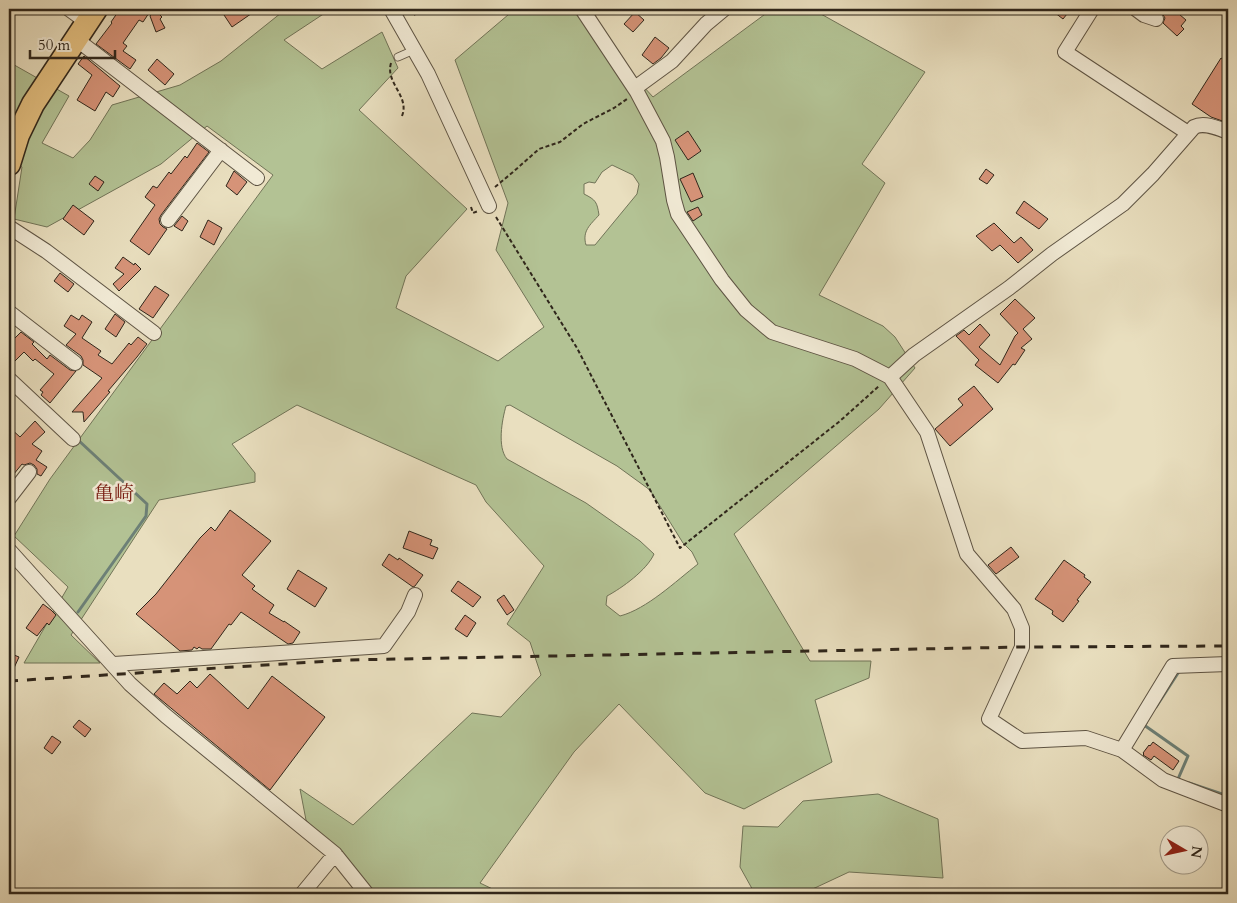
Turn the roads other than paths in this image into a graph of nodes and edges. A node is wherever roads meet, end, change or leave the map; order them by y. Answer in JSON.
{"nodes":[{"id":1,"x":69,"y":9,"type":"edge"},
{"id":2,"x":391,"y":9,"type":"edge"},
{"id":3,"x":582,"y":9,"type":"edge"},
{"id":4,"x":724,"y":9,"type":"edge"},
{"id":5,"x":1092,"y":9,"type":"edge"},
{"id":6,"x":1136,"y":9,"type":"edge"},
{"id":7,"x":1156,"y":19,"type":"dead end"},
{"id":8,"x":86,"y":23,"type":"edge"},
{"id":9,"x":414,"y":50,"type":"junction"},
{"id":10,"x":398,"y":57,"type":"road end"},
{"id":11,"x":636,"y":90,"type":"junction"},
{"id":12,"x":1228,"y":132,"type":"edge"},
{"id":13,"x":1188,"y":133,"type":"junction"},
{"id":14,"x":221,"y":150,"type":"junction"},
{"id":15,"x":9,"y":164,"type":"edge"},
{"id":16,"x":257,"y":178,"type":"dead end"},
{"id":17,"x":487,"y":201,"type":"road end"},
{"id":18,"x":168,"y":220,"type":"dead end"},
{"id":19,"x":9,"y":227,"type":"edge"},
{"id":20,"x":9,"y":312,"type":"edge"},
{"id":21,"x":154,"y":333,"type":"dead end"},
{"id":22,"x":75,"y":363,"type":"dead end"},
{"id":23,"x":890,"y":376,"type":"junction"},
{"id":24,"x":9,"y":379,"type":"edge"},
{"id":25,"x":73,"y":439,"type":"dead end"},
{"id":26,"x":29,"y":472,"type":"dead end"},
{"id":27,"x":9,"y":498,"type":"edge"},
{"id":28,"x":9,"y":550,"type":"edge"},
{"id":29,"x":416,"y":595,"type":"dead end"},
{"id":30,"x":114,"y":664,"type":"junction"},
{"id":31,"x":1228,"y":664,"type":"edge"},
{"id":32,"x":1122,"y":750,"type":"junction"},
{"id":33,"x":1228,"y":806,"type":"edge"},
{"id":34,"x":335,"y":854,"type":"junction"},
{"id":35,"x":302,"y":894,"type":"edge"},
{"id":36,"x":367,"y":894,"type":"edge"}],
"edges":[{"from":1,"to":8,"type":"street"},
{"from":2,"to":9,"type":"street"},
{"from":3,"to":11,"type":"street"},
{"from":4,"to":11,"type":"street"},
{"from":5,"to":13,"type":"street"},
{"from":6,"to":7,"type":"street"},
{"from":8,"to":14,"type":"street"},
{"from":8,"to":15,"type":"highway"},
{"from":9,"to":10,"type":"lane"},
{"from":9,"to":17,"type":"street"},
{"from":11,"to":23,"type":"street"},
{"from":12,"to":13,"type":"street"},
{"from":13,"to":23,"type":"street"},
{"from":14,"to":16,"type":"street"},
{"from":14,"to":18,"type":"street"},
{"from":19,"to":21,"type":"street"},
{"from":20,"to":22,"type":"street"},
{"from":23,"to":32,"type":"street"},
{"from":24,"to":25,"type":"street"},
{"from":26,"to":27,"type":"street"},
{"from":28,"to":30,"type":"street"},
{"from":29,"to":30,"type":"street"},
{"from":30,"to":34,"type":"street"},
{"from":31,"to":32,"type":"street"},
{"from":32,"to":33,"type":"street"},
{"from":34,"to":35,"type":"street"},
{"from":34,"to":36,"type":"street"}]}
